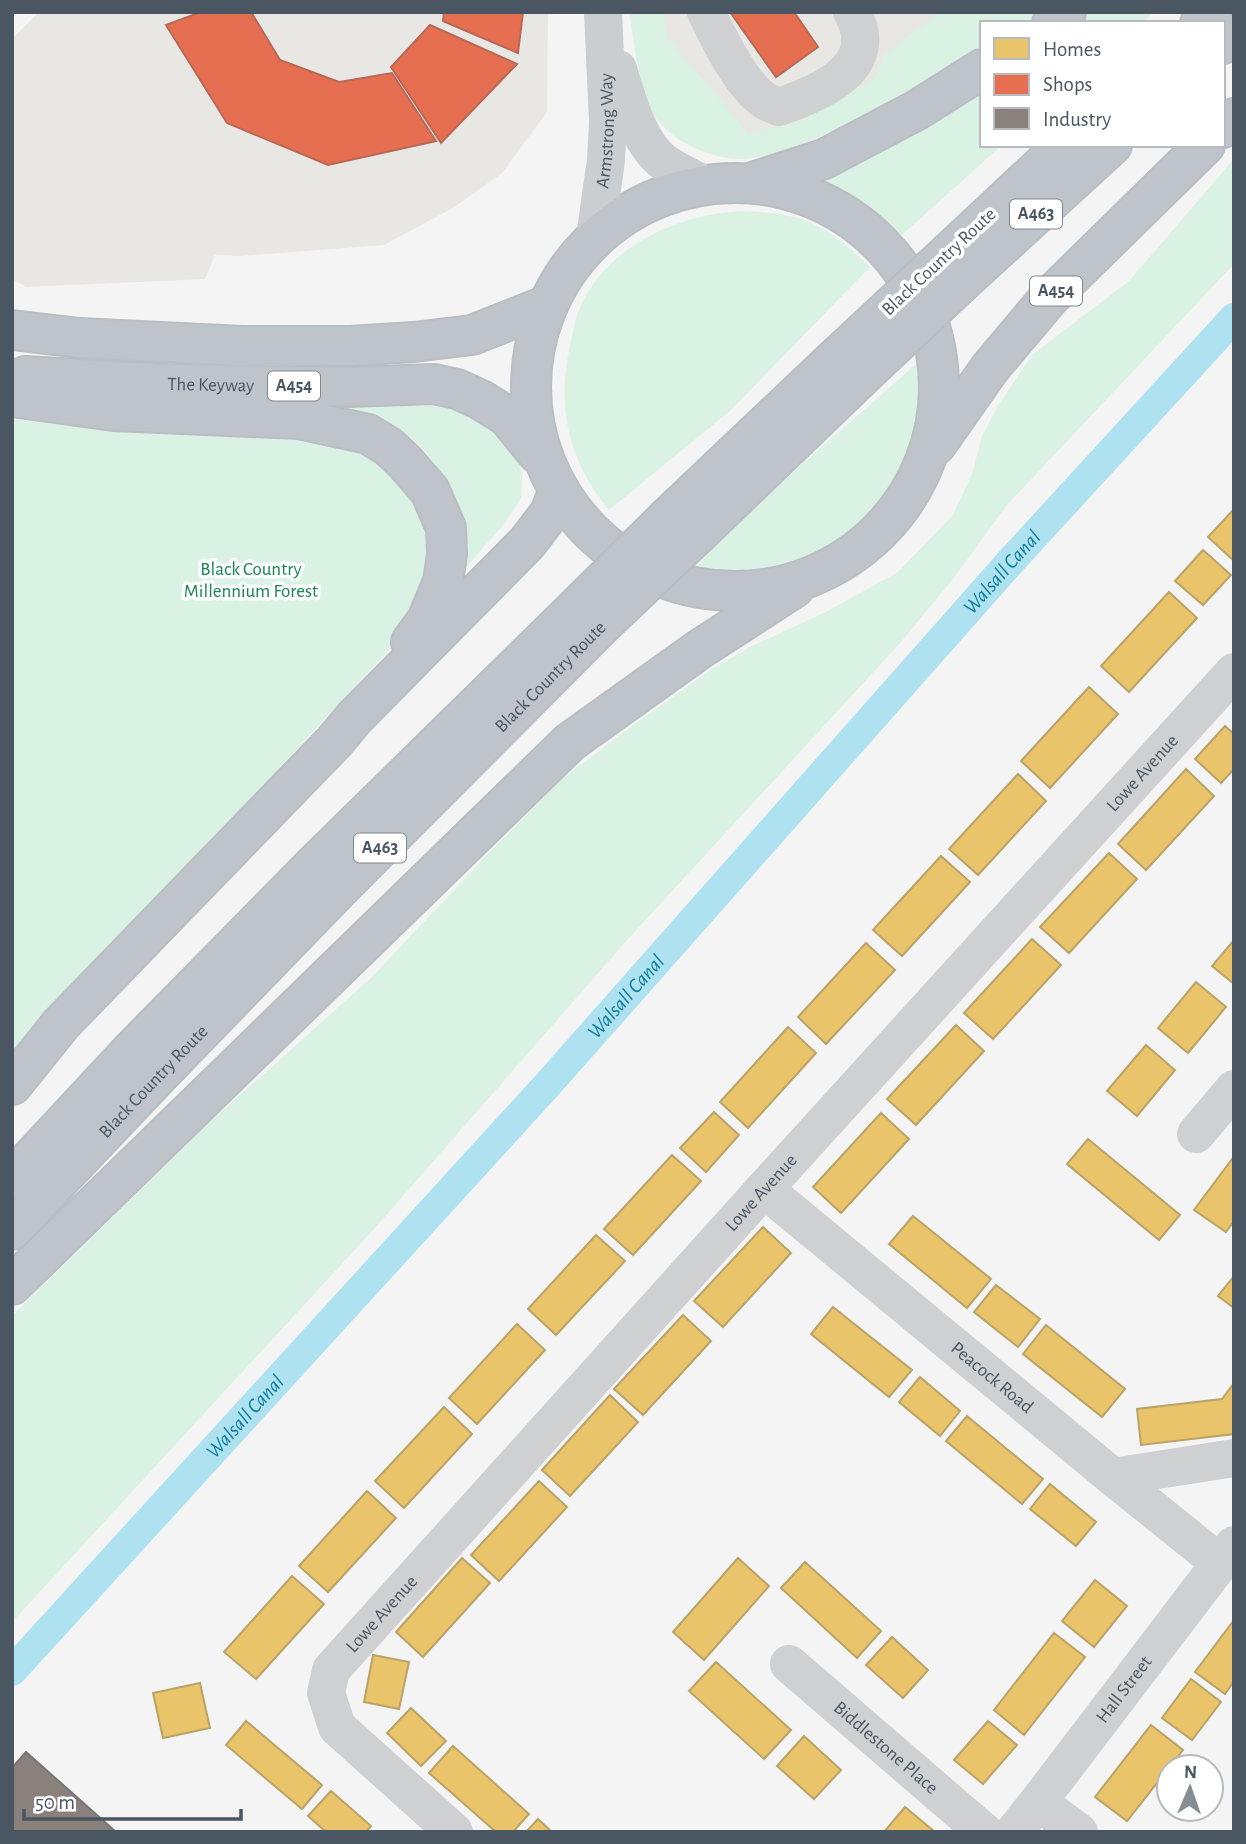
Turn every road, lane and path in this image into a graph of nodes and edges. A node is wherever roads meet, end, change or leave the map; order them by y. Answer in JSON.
{"nodes":[{"id":1,"x":706,"y":12,"type":"edge"},
{"id":2,"x":852,"y":12,"type":"edge"},
{"id":3,"x":604,"y":18,"type":"edge"},
{"id":4,"x":980,"y":70,"type":"edge"},
{"id":5,"x":1062,"y":147,"type":"edge"},
{"id":6,"x":1108,"y":147,"type":"edge"},
{"id":7,"x":1203,"y":147,"type":"edge"},
{"id":8,"x":751,"y":183,"type":"junction"},
{"id":9,"x":704,"y":185,"type":"junction"},
{"id":10,"x":595,"y":238,"type":"junction"},
{"id":11,"x":951,"y":272,"type":"junction"},
{"id":12,"x":548,"y":305,"type":"junction"},
{"id":13,"x":12,"y":330,"type":"edge"},
{"id":14,"x":12,"y":375,"type":"edge"},
{"id":15,"x":12,"y":397,"type":"edge"},
{"id":16,"x":928,"y":456,"type":"junction"},
{"id":17,"x":552,"y":477,"type":"junction"},
{"id":18,"x":813,"y":576,"type":"junction"},
{"id":19,"x":591,"y":614,"type":"junction"},
{"id":20,"x":1234,"y":673,"type":"edge"},
{"id":21,"x":355,"y":717,"type":"junction"},
{"id":22,"x":12,"y":1085,"type":"edge"},
{"id":23,"x":1234,"y":1089,"type":"edge"},
{"id":24,"x":1196,"y":1134,"type":"dead end"},
{"id":25,"x":12,"y":1179,"type":"edge"},
{"id":26,"x":764,"y":1189,"type":"junction"},
{"id":27,"x":12,"y":1230,"type":"edge"},
{"id":28,"x":12,"y":1285,"type":"edge"},
{"id":29,"x":1234,"y":1458,"type":"edge"},
{"id":30,"x":1113,"y":1477,"type":"junction"},
{"id":31,"x":1227,"y":1554,"type":"edge"},
{"id":32,"x":789,"y":1664,"type":"dead end"},
{"id":33,"x":1038,"y":1802,"type":"junction"},
{"id":34,"x":454,"y":1832,"type":"edge"},
{"id":35,"x":984,"y":1832,"type":"edge"},
{"id":36,"x":1014,"y":1832,"type":"edge"},
{"id":37,"x":1079,"y":1832,"type":"edge"}],
"edges":[{"from":1,"to":2,"type":"street"},
{"from":3,"to":9,"type":"main road","name":"Armstrong Way"},
{"from":3,"to":10,"type":"main road","name":"Armstrong Way"},
{"from":4,"to":8,"type":"highway"},
{"from":5,"to":11,"type":"highway","name":"Black Country Route","number":"A463"},
{"from":6,"to":11,"type":"highway","name":"Black Country Route","number":"A463"},
{"from":7,"to":16,"type":"highway","number":"A454"},
{"from":8,"to":9,"type":"highway"},
{"from":8,"to":16,"type":"highway"},
{"from":9,"to":10,"type":"highway"},
{"from":10,"to":12,"type":"highway"},
{"from":11,"to":19,"type":"highway","name":"Black Country Route","number":"A463","bridge":true},
{"from":12,"to":13,"type":"highway","name":"The Keyway","number":"A454"},
{"from":12,"to":17,"type":"highway"},
{"from":14,"to":17,"type":"highway","name":"The Keyway","number":"A454"},
{"from":15,"to":21,"type":"highway"},
{"from":16,"to":18,"type":"highway"},
{"from":17,"to":18,"type":"highway","name":"The Keyway"},
{"from":17,"to":21,"type":"highway"},
{"from":18,"to":28,"type":"highway"},
{"from":19,"to":25,"type":"highway","name":"Black Country Route","number":"A463"},
{"from":19,"to":27,"type":"highway","name":"Black Country Route","number":"A463"},
{"from":20,"to":26,"type":"street","name":"Lowe Avenue"},
{"from":21,"to":22,"type":"highway"},
{"from":23,"to":24,"type":"street"},
{"from":26,"to":30,"type":"street","name":"Peacock Road"},
{"from":26,"to":34,"type":"street","name":"Lowe Avenue"},
{"from":29,"to":30,"type":"street"},
{"from":30,"to":31,"type":"street","name":"Peacock Road"},
{"from":31,"to":33,"type":"street","name":"Hall Street"},
{"from":32,"to":35,"type":"street","name":"Biddlestone Place"},
{"from":33,"to":36,"type":"street","name":"Hall Street"},
{"from":33,"to":37,"type":"street"}]}
